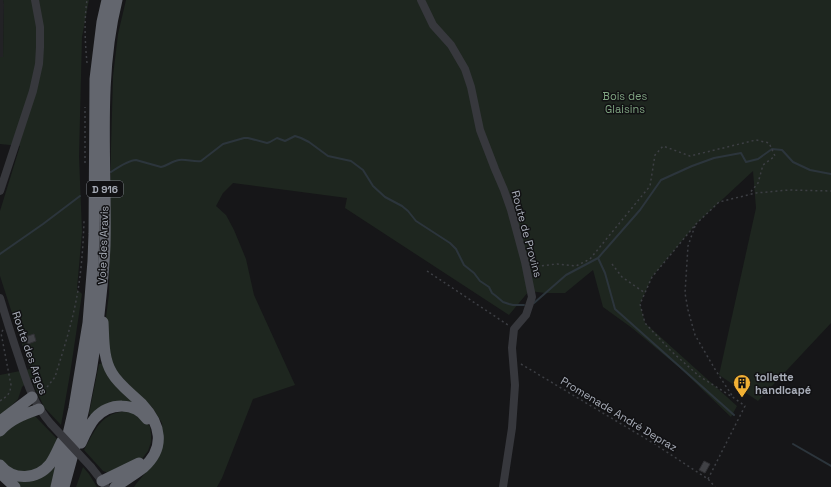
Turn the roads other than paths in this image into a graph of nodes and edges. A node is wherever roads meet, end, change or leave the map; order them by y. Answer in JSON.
{"nodes":[{"id":1,"x":35,"y":0,"type":"edge"},
{"id":2,"x":107,"y":0,"type":"edge"},
{"id":3,"x":117,"y":0,"type":"edge"},
{"id":4,"x":421,"y":0,"type":"edge"},
{"id":5,"x":0,"y":191,"type":"edge"},
{"id":6,"x":0,"y":298,"type":"edge"},
{"id":7,"x":101,"y":300,"type":"junction"},
{"id":8,"x":32,"y":397,"type":"junction"},
{"id":9,"x":39,"y":408,"type":"junction"},
{"id":10,"x":74,"y":408,"type":"junction"},
{"id":11,"x":0,"y":422,"type":"edge"},
{"id":12,"x":0,"y":431,"type":"edge"},
{"id":13,"x":0,"y":465,"type":"edge"},
{"id":14,"x":69,"y":471,"type":"junction"},
{"id":15,"x":0,"y":473,"type":"edge"},
{"id":16,"x":104,"y":484,"type":"edge"},
{"id":17,"x":15,"y":487,"type":"edge"},
{"id":18,"x":56,"y":487,"type":"edge"},
{"id":19,"x":64,"y":487,"type":"edge"},
{"id":20,"x":114,"y":487,"type":"edge"},
{"id":21,"x":503,"y":487,"type":"edge"}],
"edges":[{"from":1,"to":5,"type":"street"},
{"from":2,"to":10,"type":"highway","name":"Voie des Aravis","number":"D 916"},
{"from":3,"to":7,"type":"highway","name":"Voie des Aravis","number":"D 916"},
{"from":4,"to":21,"type":"street","name":"Route de Provins"},
{"from":6,"to":8,"type":"street","name":"Route des Argos"},
{"from":7,"to":14,"type":"highway","name":"Voie des Aravis","number":"D 916"},
{"from":7,"to":20,"type":"highway"},
{"from":8,"to":9,"type":"street","name":"Route des Argos"},
{"from":8,"to":11,"type":"highway"},
{"from":9,"to":12,"type":"highway"},
{"from":9,"to":16,"type":"street","name":"Route des Argos","bridge":true},
{"from":10,"to":13,"type":"highway"},
{"from":10,"to":18,"type":"highway","name":"Voie des Aravis","number":"D 916"},
{"from":14,"to":16,"type":"highway"},
{"from":14,"to":19,"type":"highway","name":"Voie des Aravis","number":"D 916"},
{"from":15,"to":17,"type":"highway"}]}
